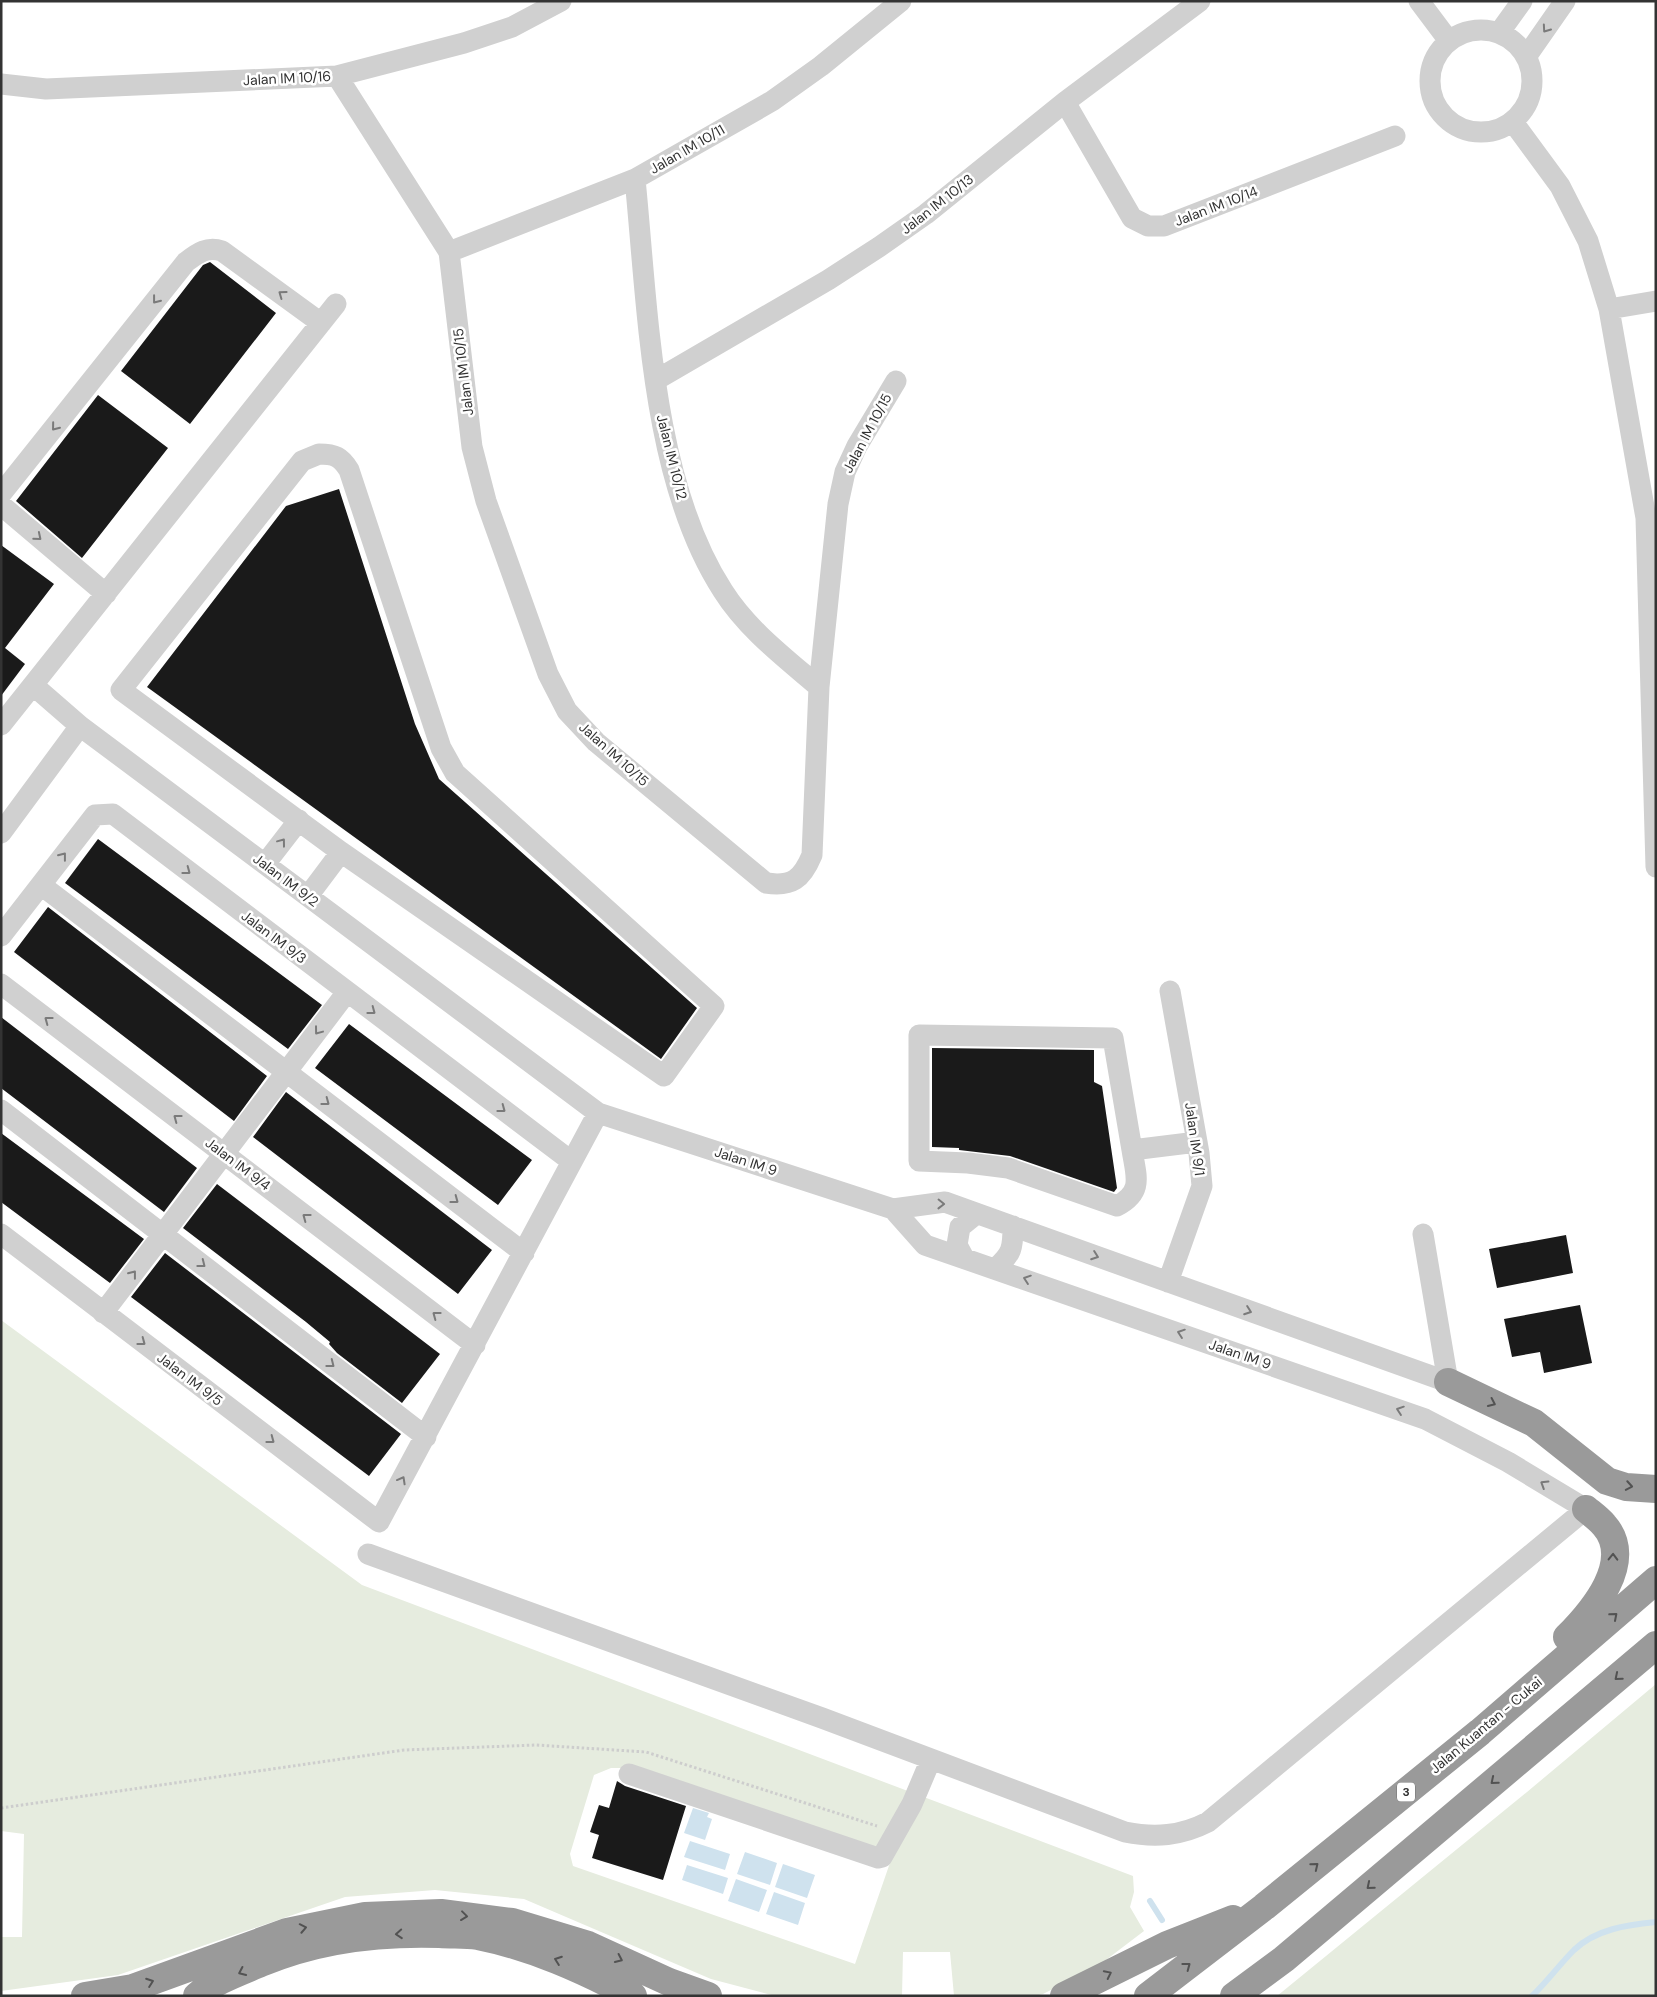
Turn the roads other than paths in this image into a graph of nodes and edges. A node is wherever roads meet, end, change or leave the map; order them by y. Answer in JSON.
{"nodes":[{"id":1,"x":560,"y":1,"type":"edge"},
{"id":2,"x":901,"y":1,"type":"edge"},
{"id":3,"x":1200,"y":1,"type":"edge"},
{"id":4,"x":1419,"y":1,"type":"edge"},
{"id":5,"x":1522,"y":1,"type":"edge"},
{"id":6,"x":1565,"y":1,"type":"edge"},
{"id":7,"x":1499,"y":33,"type":"junction"},
{"id":8,"x":1449,"y":41,"type":"junction"},
{"id":9,"x":1526,"y":57,"type":"junction"},
{"id":10,"x":337,"y":76,"type":"junction"},
{"id":11,"x":1,"y":84,"type":"edge"},
{"id":12,"x":1065,"y":102,"type":"junction"},
{"id":13,"x":1513,"y":122,"type":"junction"},
{"id":14,"x":1395,"y":136,"type":"dead end"},
{"id":15,"x":635,"y":179,"type":"junction"},
{"id":16,"x":448,"y":252,"type":"junction"},
{"id":17,"x":1656,"y":301,"type":"edge"},
{"id":18,"x":336,"y":304,"type":"dead end"},
{"id":19,"x":1609,"y":309,"type":"junction"},
{"id":20,"x":321,"y":323,"type":"junction"},
{"id":21,"x":656,"y":380,"type":"junction"},
{"id":22,"x":896,"y":381,"type":"dead end"},
{"id":23,"x":1,"y":494,"type":"edge"},
{"id":24,"x":1,"y":506,"type":"edge"},
{"id":25,"x":106,"y":594,"type":"junction"},
{"id":26,"x":34,"y":686,"type":"junction"},
{"id":27,"x":819,"y":686,"type":"junction"},
{"id":28,"x":1,"y":725,"type":"edge"},
{"id":29,"x":80,"y":726,"type":"junction"},
{"id":30,"x":299,"y":820,"type":"junction"},
{"id":31,"x":1,"y":833,"type":"edge"},
{"id":32,"x":341,"y":852,"type":"junction"},
{"id":33,"x":265,"y":864,"type":"junction"},
{"id":34,"x":1656,"y":867,"type":"edge"},
{"id":35,"x":41,"y":885,"type":"junction"},
{"id":36,"x":308,"y":896,"type":"junction"},
{"id":37,"x":1,"y":936,"type":"edge"},
{"id":38,"x":1,"y":984,"type":"edge"},
{"id":39,"x":1170,"y":991,"type":"dead end"},
{"id":40,"x":347,"y":992,"type":"junction"},
{"id":41,"x":287,"y":1072,"type":"junction"},
{"id":42,"x":1,"y":1110,"type":"edge"},
{"id":43,"x":598,"y":1113,"type":"junction"},
{"id":44,"x":1198,"y":1142,"type":"junction"},
{"id":45,"x":1132,"y":1150,"type":"junction"},
{"id":46,"x":224,"y":1154,"type":"junction"},
{"id":47,"x":571,"y":1161,"type":"junction"},
{"id":48,"x":893,"y":1209,"type":"junction"},
{"id":49,"x":976,"y":1214,"type":"junction"},
{"id":50,"x":1013,"y":1226,"type":"junction"},
{"id":51,"x":1,"y":1234,"type":"edge"},
{"id":52,"x":1423,"y":1234,"type":"dead end"},
{"id":53,"x":163,"y":1235,"type":"junction"},
{"id":54,"x":524,"y":1253,"type":"junction"},
{"id":55,"x":964,"y":1258,"type":"junction"},
{"id":56,"x":996,"y":1268,"type":"junction"},
{"id":57,"x":1168,"y":1282,"type":"junction"},
{"id":58,"x":103,"y":1313,"type":"junction"},
{"id":59,"x":474,"y":1345,"type":"junction"},
{"id":60,"x":1448,"y":1382,"type":"junction"},
{"id":61,"x":426,"y":1437,"type":"junction"},
{"id":62,"x":1656,"y":1490,"type":"edge"},
{"id":63,"x":1586,"y":1509,"type":"junction"},
{"id":64,"x":368,"y":1554,"type":"dead end"},
{"id":65,"x":1656,"y":1580,"type":"edge"},
{"id":66,"x":1656,"y":1645,"type":"edge"},
{"id":67,"x":1480,"y":1732,"type":"junction"},
{"id":68,"x":931,"y":1759,"type":"junction"},
{"id":69,"x":629,"y":1774,"type":"dead end"},
{"id":70,"x":1264,"y":1907,"type":"junction"},
{"id":71,"x":1284,"y":1959,"type":"junction"},
{"id":72,"x":85,"y":1996,"type":"edge"},
{"id":73,"x":197,"y":1996,"type":"edge"},
{"id":74,"x":633,"y":1996,"type":"edge"},
{"id":75,"x":708,"y":1996,"type":"edge"},
{"id":76,"x":1064,"y":1996,"type":"edge"},
{"id":77,"x":1148,"y":1996,"type":"edge"},
{"id":78,"x":1234,"y":1996,"type":"edge"},
{"id":79,"x":1253,"y":1996,"type":"edge"}],
"edges":[{"from":1,"to":10,"type":"street","name":"Jalan IM 10/16"},
{"from":2,"to":15,"type":"street","name":"Jalan IM 10/11"},
{"from":3,"to":12,"type":"street","name":"Jalan IM 10/13"},
{"from":4,"to":8,"type":"street"},
{"from":5,"to":7,"type":"street"},
{"from":6,"to":9,"type":"street","one_way":true},
{"from":7,"to":8,"type":"street"},
{"from":7,"to":9,"type":"street"},
{"from":8,"to":13,"type":"street"},
{"from":9,"to":13,"type":"street"},
{"from":10,"to":11,"type":"street","name":"Jalan IM 10/16"},
{"from":10,"to":16,"type":"street","name":"Jalan IM 10/15"},
{"from":12,"to":14,"type":"street","name":"Jalan IM 10/14"},
{"from":12,"to":21,"type":"street","name":"Jalan IM 10/13"},
{"from":13,"to":19,"type":"street"},
{"from":15,"to":16,"type":"street","name":"Jalan IM 10/11"},
{"from":15,"to":21,"type":"street","name":"Jalan IM 10/12"},
{"from":16,"to":27,"type":"street","name":"Jalan IM 10/15"},
{"from":17,"to":19,"type":"street"},
{"from":18,"to":20,"type":"street"},
{"from":19,"to":34,"type":"street"},
{"from":20,"to":23,"type":"street","one_way":true},
{"from":20,"to":25,"type":"street"},
{"from":21,"to":27,"type":"street","name":"Jalan IM 10/12"},
{"from":22,"to":27,"type":"street","name":"Jalan IM 10/15"},
{"from":24,"to":25,"type":"street","one_way":true},
{"from":25,"to":26,"type":"street"},
{"from":26,"to":28,"type":"street"},
{"from":26,"to":29,"type":"street","name":"Jalan IM 9/2"},
{"from":29,"to":31,"type":"street"},
{"from":29,"to":33,"type":"street","name":"Jalan IM 9/2"},
{"from":30,"to":32,"type":"street"},
{"from":30,"to":32,"type":"street"},
{"from":33,"to":30,"type":"street","one_way":true},
{"from":32,"to":36,"type":"street"},
{"from":33,"to":36,"type":"street","name":"Jalan IM 9/2"},
{"from":35,"to":37,"type":"street","name":"Jalan IM 9/3"},
{"from":35,"to":40,"type":"street","name":"Jalan IM 9/3","one_way":true},
{"from":35,"to":41,"type":"street"},
{"from":36,"to":43,"type":"street","name":"Jalan IM 9/2"},
{"from":46,"to":38,"type":"street","name":"Jalan IM 9/4","one_way":true},
{"from":39,"to":44,"type":"street","name":"Jalan IM 9/1"},
{"from":40,"to":41,"type":"street","one_way":true},
{"from":40,"to":47,"type":"street","name":"Jalan IM 9/3","one_way":true},
{"from":41,"to":46,"type":"street"},
{"from":41,"to":54,"type":"street","one_way":true},
{"from":42,"to":53,"type":"street"},
{"from":43,"to":47,"type":"street"},
{"from":43,"to":48,"type":"street","name":"Jalan IM 9"},
{"from":44,"to":45,"type":"street"},
{"from":44,"to":57,"type":"street","name":"Jalan IM 9/1"},
{"from":45,"to":45,"type":"street"},
{"from":46,"to":53,"type":"street"},
{"from":59,"to":46,"type":"street","name":"Jalan IM 9/4","one_way":true},
{"from":47,"to":54,"type":"street"},
{"from":48,"to":49,"type":"street","name":"Jalan IM 9","one_way":true},
{"from":48,"to":55,"type":"street","name":"Jalan IM 9"},
{"from":49,"to":50,"type":"street","name":"Jalan IM 9"},
{"from":49,"to":55,"type":"street"},
{"from":50,"to":56,"type":"street"},
{"from":50,"to":57,"type":"street","name":"Jalan IM 9","one_way":true},
{"from":51,"to":58,"type":"street","name":"Jalan IM 9/5"},
{"from":52,"to":60,"type":"street"},
{"from":58,"to":53,"type":"street","one_way":true},
{"from":53,"to":61,"type":"street","one_way":true},
{"from":54,"to":59,"type":"street"},
{"from":55,"to":56,"type":"street","name":"Jalan IM 9"},
{"from":63,"to":56,"type":"street","name":"Jalan IM 9","one_way":true},
{"from":57,"to":60,"type":"street","name":"Jalan IM 9","one_way":true},
{"from":58,"to":61,"type":"street","name":"Jalan IM 9/5","one_way":true},
{"from":59,"to":61,"type":"street"},
{"from":60,"to":62,"type":"highway","one_way":true},
{"from":67,"to":63,"type":"highway","one_way":true},
{"from":63,"to":68,"type":"street"},
{"from":64,"to":68,"type":"street"},
{"from":67,"to":65,"type":"highway","name":"Jalan Kuantan - Cukai","number":"3","one_way":true},
{"from":66,"to":71,"type":"highway","one_way":true},
{"from":70,"to":67,"type":"highway","name":"Jalan Kuantan - Cukai","number":"3","one_way":true},
{"from":68,"to":69,"type":"street"},
{"from":76,"to":70,"type":"highway","one_way":true},
{"from":77,"to":70,"type":"highway","name":"Jalan Kuantan - Cukai","number":"3","one_way":true},
{"from":71,"to":78,"type":"highway"},
{"from":71,"to":79,"type":"highway"},
{"from":72,"to":75,"type":"highway","one_way":true},
{"from":74,"to":73,"type":"highway","one_way":true}]}
